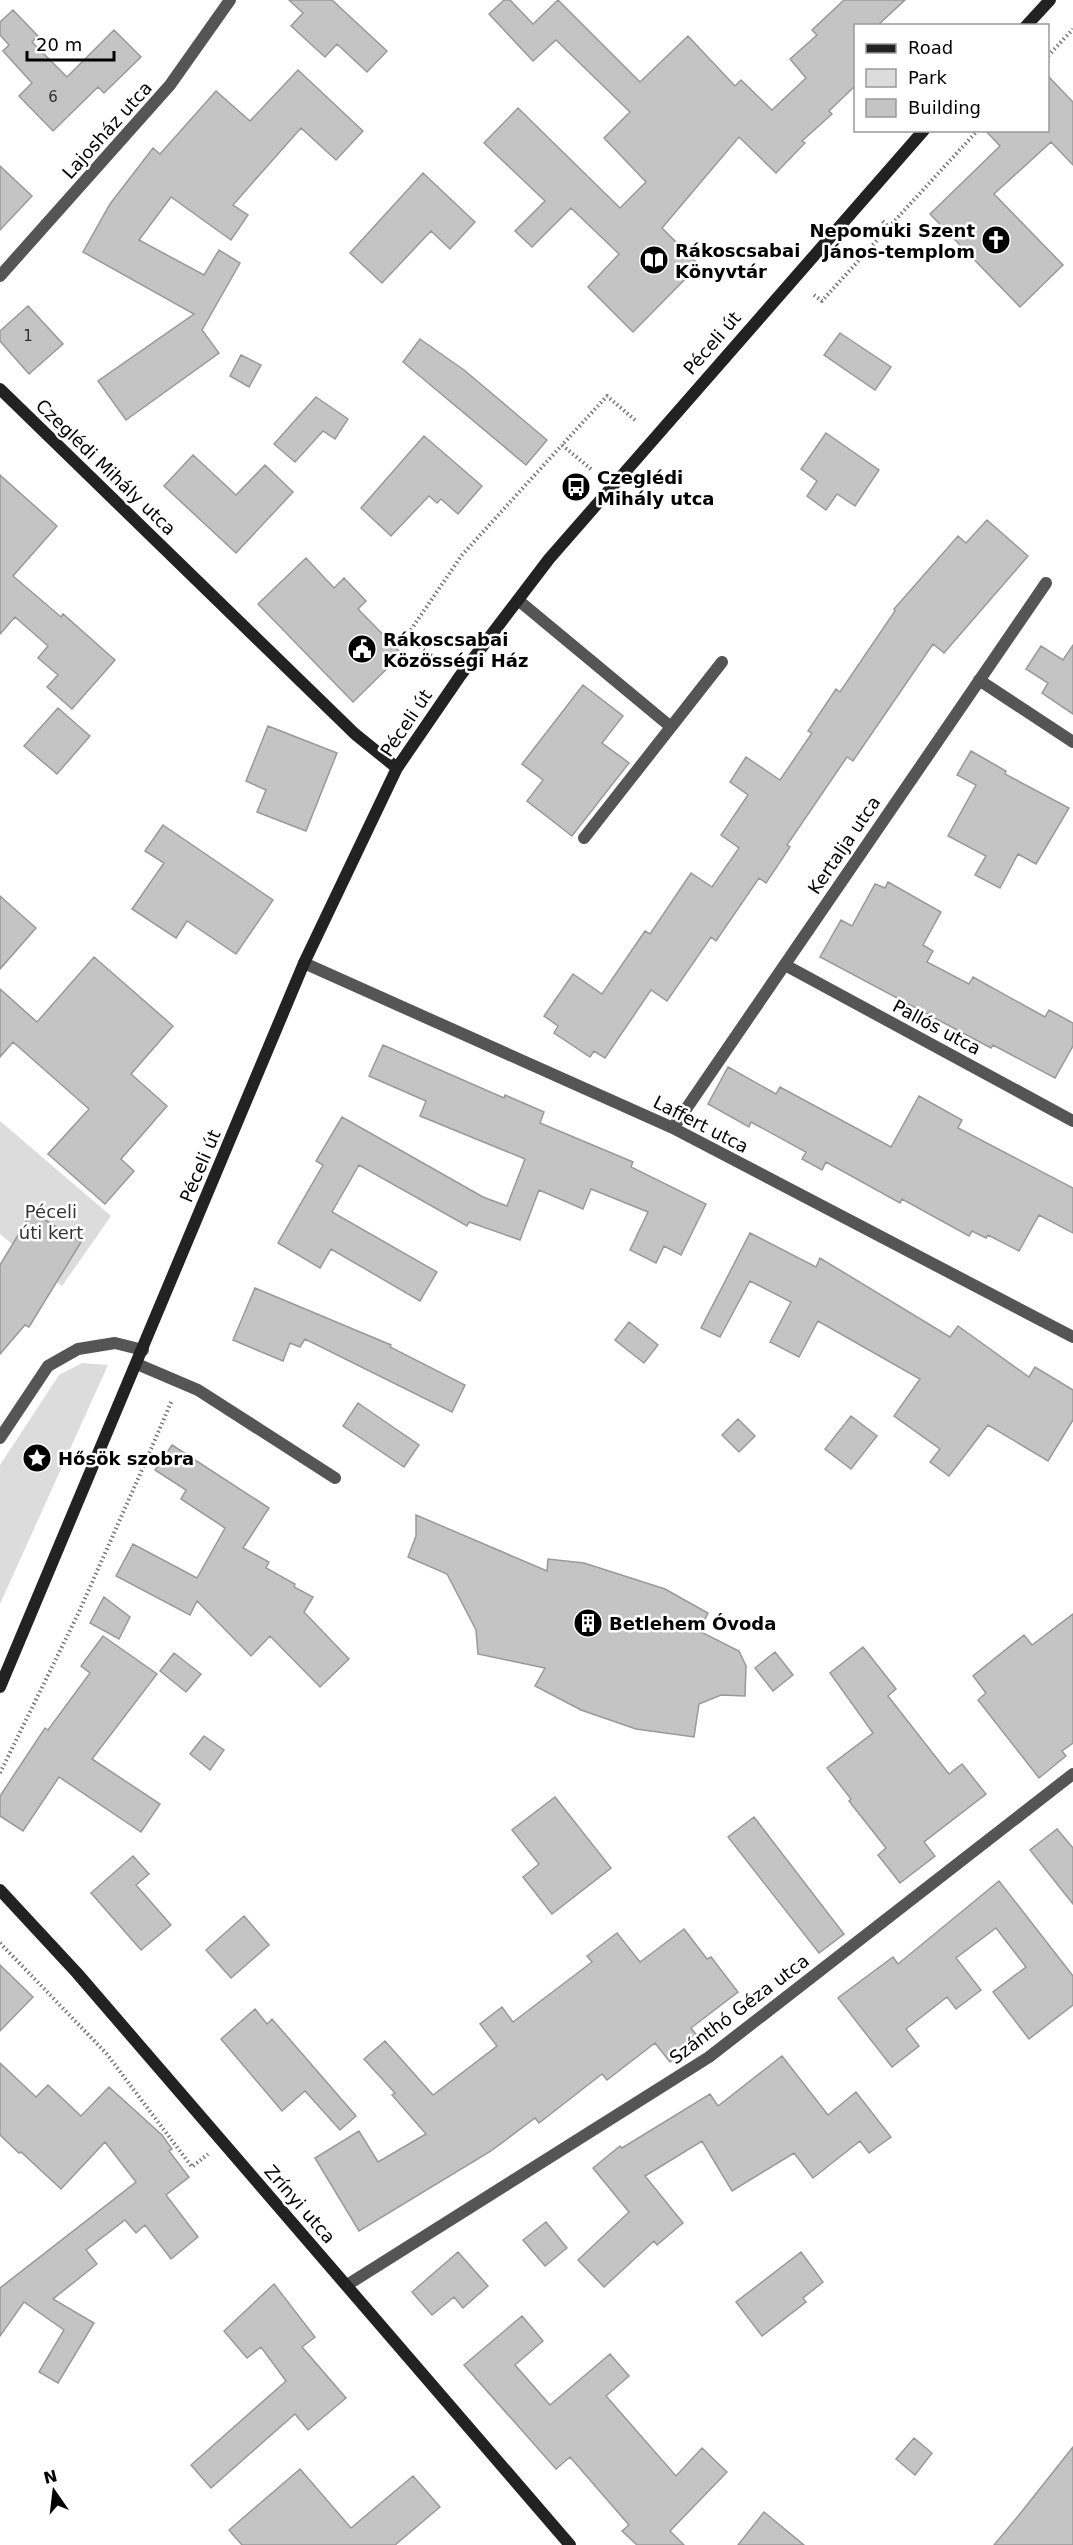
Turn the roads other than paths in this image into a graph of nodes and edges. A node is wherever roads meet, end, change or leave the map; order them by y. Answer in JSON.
{"nodes":[{"id":1,"x":230,"y":0,"type":"edge"},
{"id":2,"x":1050,"y":0,"type":"edge"},
{"id":3,"x":1028,"y":24,"type":"edge"},
{"id":4,"x":922,"y":132,"type":"edge"},
{"id":5,"x":0,"y":276,"type":"edge"},
{"id":6,"x":0,"y":389,"type":"edge"},
{"id":7,"x":1046,"y":582,"type":"dead end"},
{"id":8,"x":518,"y":600,"type":"junction"},
{"id":9,"x":722,"y":662,"type":"dead end"},
{"id":10,"x":979,"y":680,"type":"junction"},
{"id":11,"x":671,"y":728,"type":"junction"},
{"id":12,"x":1073,"y":742,"type":"edge"},
{"id":13,"x":397,"y":768,"type":"junction"},
{"id":14,"x":584,"y":838,"type":"dead end"},
{"id":15,"x":304,"y":963,"type":"junction"},
{"id":16,"x":784,"y":965,"type":"junction"},
{"id":17,"x":1073,"y":1121,"type":"edge"},
{"id":18,"x":673,"y":1128,"type":"junction"},
{"id":19,"x":1073,"y":1337,"type":"edge"},
{"id":20,"x":143,"y":1350,"type":"junction"},
{"id":21,"x":137,"y":1364,"type":"junction"},
{"id":22,"x":0,"y":1438,"type":"edge"},
{"id":23,"x":335,"y":1478,"type":"dead end"},
{"id":24,"x":0,"y":1687,"type":"edge"},
{"id":25,"x":1073,"y":1774,"type":"edge"},
{"id":26,"x":0,"y":1890,"type":"edge"},
{"id":27,"x":347,"y":2285,"type":"junction"},
{"id":28,"x":570,"y":2545,"type":"edge"}],
"edges":[{"from":1,"to":5,"type":"street","name":"Lajosház utca"},
{"from":2,"to":3,"type":"main road"},
{"from":4,"to":8,"type":"main road","name":"Péceli út"},
{"from":6,"to":13,"type":"main road","name":"Czeglédi Mihály utca"},
{"from":7,"to":10,"type":"street","name":"Kertalja utca"},
{"from":8,"to":11,"type":"street"},
{"from":8,"to":13,"type":"main road","name":"Péceli út"},
{"from":9,"to":11,"type":"street"},
{"from":10,"to":12,"type":"street"},
{"from":10,"to":16,"type":"street","name":"Kertalja utca"},
{"from":11,"to":14,"type":"street"},
{"from":13,"to":15,"type":"main road","name":"Péceli út"},
{"from":15,"to":18,"type":"street","name":"Laffert utca"},
{"from":15,"to":20,"type":"main road","name":"Péceli út"},
{"from":16,"to":17,"type":"street","name":"Pallós utca"},
{"from":16,"to":18,"type":"street","name":"Kertalja utca"},
{"from":18,"to":19,"type":"street","name":"Laffert utca"},
{"from":20,"to":21,"type":"main road","name":"Péceli út"},
{"from":20,"to":22,"type":"street"},
{"from":21,"to":23,"type":"street"},
{"from":21,"to":24,"type":"main road","name":"Péceli út"},
{"from":25,"to":27,"type":"street","name":"Szánthó Géza utca"},
{"from":26,"to":27,"type":"main road","name":"Zrínyi utca"},
{"from":27,"to":28,"type":"main road","name":"Zrínyi utca"}]}
